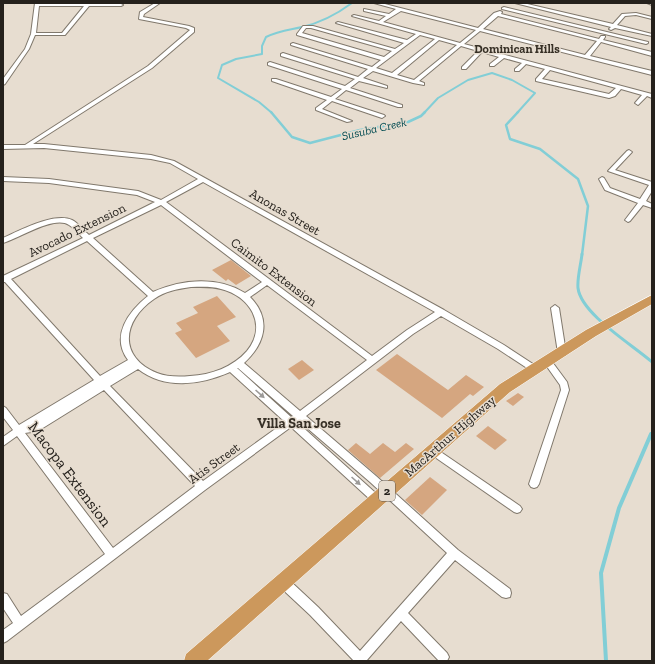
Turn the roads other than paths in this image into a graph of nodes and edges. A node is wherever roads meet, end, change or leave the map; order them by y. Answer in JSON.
{"nodes":[{"id":1,"x":158,"y":3,"type":"edge"},
{"id":2,"x":376,"y":3,"type":"edge"},
{"id":3,"x":512,"y":3,"type":"edge"},
{"id":4,"x":517,"y":3,"type":"edge"},
{"id":5,"x":649,"y":3,"type":"edge"},
{"id":6,"x":37,"y":4,"type":"edge"},
{"id":7,"x":652,"y":4,"type":"edge"},
{"id":8,"x":88,"y":5,"type":"junction"},
{"id":9,"x":121,"y":5,"type":"dead end"},
{"id":10,"x":504,"y":8,"type":"junction"},
{"id":11,"x":400,"y":9,"type":"junction"},
{"id":12,"x":366,"y":10,"type":"dead end"},
{"id":13,"x":496,"y":14,"type":"junction"},
{"id":14,"x":354,"y":16,"type":"dead end"},
{"id":15,"x":390,"y":16,"type":"junction"},
{"id":16,"x":652,"y":18,"type":"edge"},
{"id":17,"x":338,"y":23,"type":"dead end"},
{"id":18,"x":379,"y":23,"type":"junction"},
{"id":19,"x":613,"y":26,"type":"junction"},
{"id":20,"x":479,"y":29,"type":"junction"},
{"id":21,"x":607,"y":33,"type":"junction"},
{"id":22,"x":33,"y":34,"type":"junction"},
{"id":23,"x":419,"y":34,"type":"junction"},
{"id":24,"x":652,"y":35,"type":"edge"},
{"id":25,"x":438,"y":39,"type":"junction"},
{"id":26,"x":599,"y":40,"type":"junction"},
{"id":27,"x":408,"y":42,"type":"junction"},
{"id":28,"x":646,"y":43,"type":"dead end"},
{"id":29,"x":293,"y":44,"type":"dead end"},
{"id":30,"x":461,"y":45,"type":"junction"},
{"id":31,"x":481,"y":50,"type":"junction"},
{"id":32,"x":396,"y":51,"type":"junction"},
{"id":33,"x":652,"y":54,"type":"edge"},
{"id":34,"x":283,"y":55,"type":"dead end"},
{"id":35,"x":503,"y":56,"type":"junction"},
{"id":36,"x":587,"y":56,"type":"junction"},
{"id":37,"x":384,"y":59,"type":"junction"},
{"id":38,"x":525,"y":62,"type":"junction"},
{"id":39,"x":270,"y":64,"type":"dead end"},
{"id":40,"x":492,"y":65,"type":"dead end"},
{"id":41,"x":464,"y":68,"type":"dead end"},
{"id":42,"x":549,"y":68,"type":"junction"},
{"id":43,"x":370,"y":69,"type":"junction"},
{"id":44,"x":517,"y":70,"type":"dead end"},
{"id":45,"x":652,"y":73,"type":"edge"},
{"id":46,"x":393,"y":75,"type":"junction"},
{"id":47,"x":358,"y":79,"type":"junction"},
{"id":48,"x":274,"y":80,"type":"dead end"},
{"id":49,"x":415,"y":82,"type":"junction"},
{"id":50,"x":3,"y":83,"type":"edge"},
{"id":51,"x":422,"y":84,"type":"dead end"},
{"id":52,"x":385,"y":87,"type":"dead end"},
{"id":53,"x":620,"y":87,"type":"junction"},
{"id":54,"x":345,"y":89,"type":"junction"},
{"id":55,"x":646,"y":94,"type":"junction"},
{"id":56,"x":652,"y":96,"type":"edge"},
{"id":57,"x":331,"y":99,"type":"junction"},
{"id":58,"x":638,"y":103,"type":"dead end"},
{"id":59,"x":400,"y":106,"type":"dead end"},
{"id":60,"x":382,"y":116,"type":"dead end"},
{"id":61,"x":349,"y":121,"type":"dead end"},
{"id":62,"x":28,"y":145,"type":"junction"},
{"id":63,"x":3,"y":147,"type":"edge"},
{"id":64,"x":629,"y":152,"type":"dead end"},
{"id":65,"x":3,"y":179,"type":"edge"},
{"id":66,"x":203,"y":179,"type":"junction"},
{"id":67,"x":602,"y":179,"type":"dead end"},
{"id":68,"x":652,"y":184,"type":"edge"},
{"id":69,"x":161,"y":202,"type":"junction"},
{"id":70,"x":642,"y":202,"type":"junction"},
{"id":71,"x":652,"y":206,"type":"edge"},
{"id":72,"x":628,"y":220,"type":"dead end"},
{"id":73,"x":87,"y":238,"type":"junction"},
{"id":74,"x":3,"y":241,"type":"edge"},
{"id":75,"x":4,"y":279,"type":"edge"},
{"id":76,"x":267,"y":282,"type":"junction"},
{"id":77,"x":153,"y":296,"type":"junction"},
{"id":78,"x":245,"y":297,"type":"junction"},
{"id":79,"x":652,"y":299,"type":"edge"},
{"id":80,"x":555,"y":308,"type":"dead end"},
{"id":81,"x":441,"y":312,"type":"junction"},
{"id":82,"x":562,"y":353,"type":"junction"},
{"id":83,"x":372,"y":360,"type":"junction"},
{"id":84,"x":547,"y":360,"type":"junction"},
{"id":85,"x":135,"y":364,"type":"junction"},
{"id":86,"x":235,"y":366,"type":"junction"},
{"id":87,"x":533,"y":368,"type":"junction"},
{"id":88,"x":102,"y":383,"type":"junction"},
{"id":89,"x":3,"y":410,"type":"edge"},
{"id":90,"x":295,"y":420,"type":"junction"},
{"id":91,"x":19,"y":431,"type":"junction"},
{"id":92,"x":3,"y":442,"type":"edge"},
{"id":93,"x":432,"y":450,"type":"junction"},
{"id":94,"x":534,"y":484,"type":"dead end"},
{"id":95,"x":202,"y":487,"type":"junction"},
{"id":96,"x":382,"y":496,"type":"junction"},
{"id":97,"x":517,"y":509,"type":"dead end"},
{"id":98,"x":454,"y":553,"type":"junction"},
{"id":99,"x":112,"y":555,"type":"junction"},
{"id":100,"x":284,"y":583,"type":"junction"},
{"id":101,"x":506,"y":593,"type":"dead end"},
{"id":102,"x":3,"y":598,"type":"edge"},
{"id":103,"x":401,"y":613,"type":"junction"},
{"id":104,"x":20,"y":624,"type":"junction"},
{"id":105,"x":3,"y":637,"type":"edge"},
{"id":106,"x":443,"y":657,"type":"dead end"},
{"id":107,"x":361,"y":660,"type":"edge"},
{"id":108,"x":193,"y":661,"type":"edge"}],
"edges":[{"from":1,"to":62,"type":"street"},
{"from":2,"to":11,"type":"street"},
{"from":3,"to":10,"type":"street"},
{"from":4,"to":19,"type":"street"},
{"from":5,"to":7,"type":"street"},
{"from":6,"to":8,"type":"street"},
{"from":6,"to":22,"type":"street"},
{"from":8,"to":9,"type":"street"},
{"from":8,"to":22,"type":"street"},
{"from":10,"to":13,"type":"street"},
{"from":10,"to":21,"type":"street"},
{"from":11,"to":15,"type":"street"},
{"from":11,"to":20,"type":"street"},
{"from":12,"to":15,"type":"street"},
{"from":13,"to":20,"type":"street"},
{"from":13,"to":26,"type":"street"},
{"from":14,"to":18,"type":"street"},
{"from":15,"to":18,"type":"street"},
{"from":16,"to":19,"type":"street"},
{"from":17,"to":27,"type":"street"},
{"from":18,"to":23,"type":"street"},
{"from":19,"to":21,"type":"street"},
{"from":19,"to":24,"type":"street"},
{"from":20,"to":30,"type":"street"},
{"from":20,"to":36,"type":"street"},
{"from":21,"to":26,"type":"street"},
{"from":21,"to":28,"type":"street"},
{"from":22,"to":50,"type":"street"},
{"from":23,"to":25,"type":"street"},
{"from":23,"to":27,"type":"street"},
{"from":25,"to":30,"type":"street"},
{"from":25,"to":46,"type":"street"},
{"from":26,"to":33,"type":"street"},
{"from":26,"to":36,"type":"street"},
{"from":27,"to":32,"type":"street"},
{"from":29,"to":43,"type":"street"},
{"from":30,"to":31,"type":"street"},
{"from":30,"to":49,"type":"street"},
{"from":31,"to":35,"type":"street"},
{"from":31,"to":41,"type":"street"},
{"from":32,"to":37,"type":"street"},
{"from":32,"to":37,"type":"street"},
{"from":34,"to":47,"type":"street"},
{"from":35,"to":38,"type":"street"},
{"from":35,"to":40,"type":"street"},
{"from":36,"to":45,"type":"street"},
{"from":37,"to":43,"type":"street"},
{"from":38,"to":42,"type":"street"},
{"from":38,"to":44,"type":"street"},
{"from":39,"to":54,"type":"street"},
{"from":42,"to":53,"type":"street"},
{"from":42,"to":53,"type":"street"},
{"from":43,"to":46,"type":"street"},
{"from":43,"to":47,"type":"street"},
{"from":46,"to":49,"type":"street"},
{"from":47,"to":52,"type":"street"},
{"from":47,"to":54,"type":"street"},
{"from":48,"to":57,"type":"street"},
{"from":49,"to":51,"type":"street"},
{"from":53,"to":55,"type":"street"},
{"from":54,"to":57,"type":"street"},
{"from":54,"to":59,"type":"street"},
{"from":55,"to":56,"type":"street"},
{"from":55,"to":58,"type":"street"},
{"from":57,"to":60,"type":"street"},
{"from":57,"to":61,"type":"street"},
{"from":62,"to":63,"type":"street","name":"Anonas Street"},
{"from":62,"to":66,"type":"street","name":"Anonas Street"},
{"from":64,"to":68,"type":"street"},
{"from":65,"to":69,"type":"street","name":"Caimito Extension"},
{"from":66,"to":69,"type":"street","name":"Avocado Extension"},
{"from":66,"to":81,"type":"street","name":"Anonas Street"},
{"from":67,"to":70,"type":"street"},
{"from":68,"to":70,"type":"street"},
{"from":69,"to":73,"type":"street","name":"Avocado Extension"},
{"from":69,"to":76,"type":"street","name":"Caimito Extension"},
{"from":70,"to":71,"type":"street"},
{"from":70,"to":72,"type":"street"},
{"from":73,"to":74,"type":"street"},
{"from":73,"to":75,"type":"street","name":"Avocado Extension"},
{"from":73,"to":77,"type":"street"},
{"from":75,"to":88,"type":"street"},
{"from":76,"to":78,"type":"street"},
{"from":76,"to":83,"type":"street","name":"Caimito Extension"},
{"from":77,"to":78,"type":"street"},
{"from":77,"to":85,"type":"street"},
{"from":78,"to":86,"type":"street"},
{"from":79,"to":82,"type":"highway","name":"MacArthur Highway","number":"2"},
{"from":80,"to":82,"type":"street"},
{"from":81,"to":83,"type":"street","name":"Atis Street"},
{"from":81,"to":87,"type":"street","name":"Anonas Street"},
{"from":82,"to":84,"type":"highway","name":"MacArthur Highway","number":"2"},
{"from":83,"to":90,"type":"street","name":"Atis Street"},
{"from":84,"to":87,"type":"highway","name":"MacArthur Highway","number":"2"},
{"from":84,"to":94,"type":"street"},
{"from":85,"to":86,"type":"street"},
{"from":85,"to":88,"type":"street"},
{"from":86,"to":90,"type":"street"},
{"from":87,"to":93,"type":"highway","name":"MacArthur Highway","number":"2"},
{"from":88,"to":91,"type":"street"},
{"from":88,"to":95,"type":"street"},
{"from":89,"to":91,"type":"street","name":"Macopa Extension"},
{"from":90,"to":95,"type":"street","name":"Atis Street"},
{"from":90,"to":96,"type":"street","one_way":true},
{"from":90,"to":96,"type":"street"},
{"from":91,"to":92,"type":"street"},
{"from":91,"to":99,"type":"street","name":"Macopa Extension"},
{"from":93,"to":96,"type":"highway","name":"MacArthur Highway","number":"2"},
{"from":93,"to":97,"type":"street"},
{"from":95,"to":99,"type":"street","name":"Atis Street"},
{"from":96,"to":98,"type":"street"},
{"from":96,"to":100,"type":"highway","name":"MacArthur Highway","number":"2"},
{"from":98,"to":101,"type":"street"},
{"from":98,"to":103,"type":"street"},
{"from":99,"to":104,"type":"street","name":"Atis Street"},
{"from":100,"to":107,"type":"street"},
{"from":100,"to":108,"type":"highway","name":"MacArthur Highway","number":"2"},
{"from":102,"to":104,"type":"street"},
{"from":103,"to":106,"type":"street"},
{"from":103,"to":107,"type":"street"},
{"from":104,"to":105,"type":"street","name":"Atis Street"}]}
